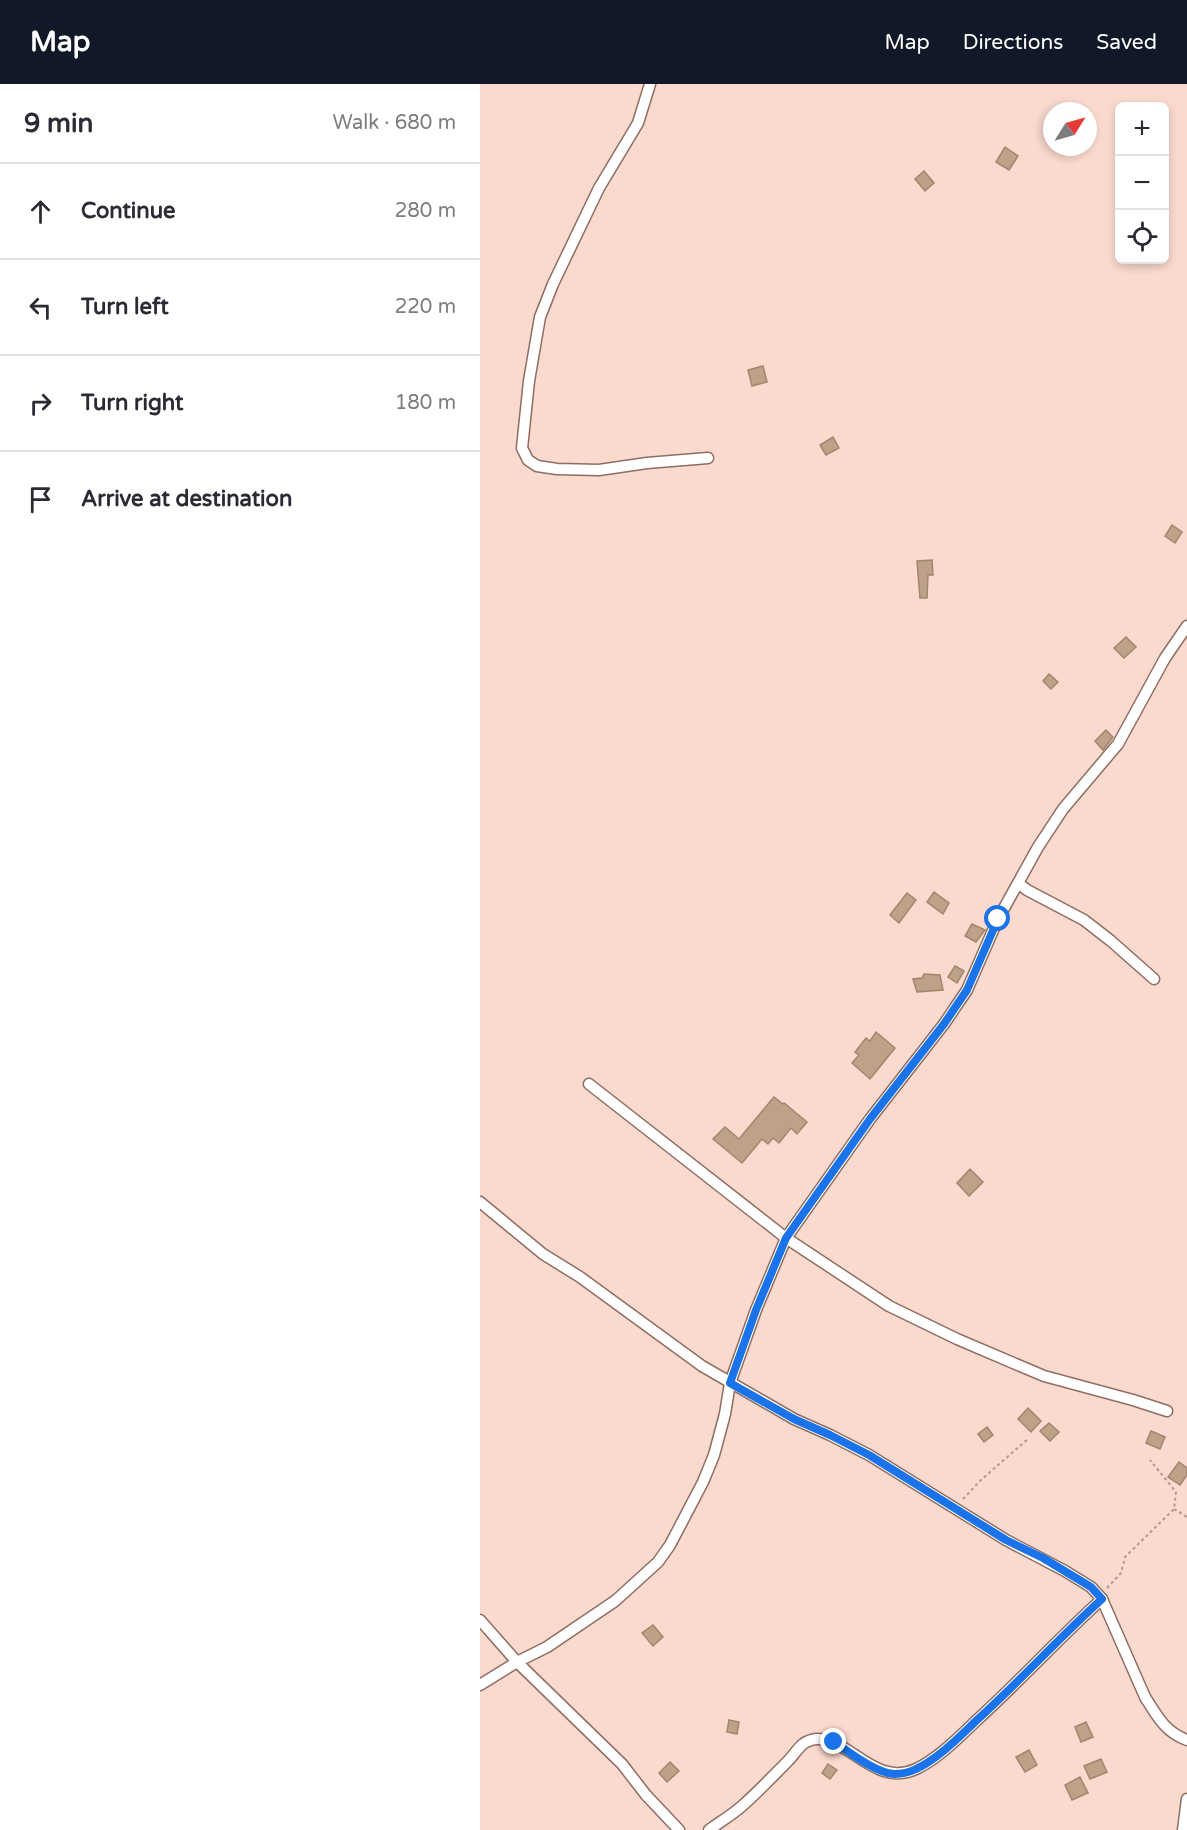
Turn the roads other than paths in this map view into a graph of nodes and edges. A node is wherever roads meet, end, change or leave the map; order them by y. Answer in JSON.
{"nodes":[{"id":1,"x":650,"y":84,"type":"edge"},
{"id":2,"x":708,"y":458,"type":"dead end"},
{"id":3,"x":1187,"y":626,"type":"edge"},
{"id":4,"x":1019,"y":884,"type":"junction"},
{"id":5,"x":1154,"y":980,"type":"dead end"},
{"id":6,"x":589,"y":1084,"type":"dead end"},
{"id":7,"x":480,"y":1202,"type":"edge"},
{"id":8,"x":786,"y":1238,"type":"junction"},
{"id":9,"x":730,"y":1383,"type":"junction"},
{"id":10,"x":1167,"y":1411,"type":"dead end"},
{"id":11,"x":1102,"y":1599,"type":"junction"},
{"id":12,"x":480,"y":1620,"type":"edge"},
{"id":13,"x":517,"y":1662,"type":"junction"},
{"id":14,"x":480,"y":1685,"type":"edge"},
{"id":15,"x":1187,"y":1740,"type":"edge"},
{"id":16,"x":1187,"y":1799,"type":"edge"},
{"id":17,"x":679,"y":1830,"type":"edge"},
{"id":18,"x":709,"y":1830,"type":"edge"},
{"id":19,"x":1183,"y":1830,"type":"edge"}],
"edges":[{"from":1,"to":2,"type":"street"},
{"from":3,"to":4,"type":"street"},
{"from":4,"to":5,"type":"street"},
{"from":4,"to":8,"type":"street"},
{"from":6,"to":8,"type":"street"},
{"from":7,"to":9,"type":"street"},
{"from":8,"to":9,"type":"street"},
{"from":8,"to":10,"type":"street"},
{"from":9,"to":11,"type":"street"},
{"from":9,"to":13,"type":"street"},
{"from":11,"to":15,"type":"street"},
{"from":11,"to":18,"type":"street"},
{"from":12,"to":13,"type":"street"},
{"from":13,"to":14,"type":"street"},
{"from":13,"to":17,"type":"street"},
{"from":16,"to":19,"type":"street"}]}
